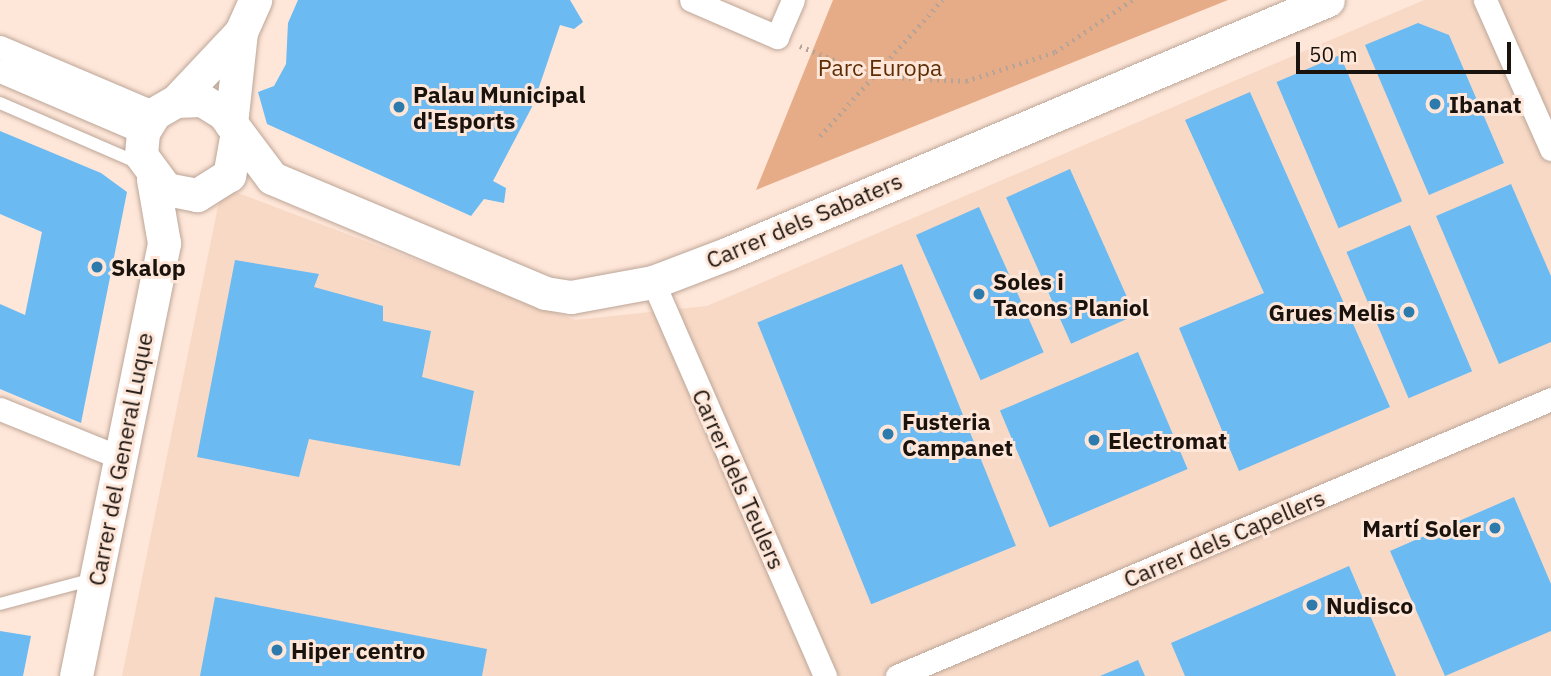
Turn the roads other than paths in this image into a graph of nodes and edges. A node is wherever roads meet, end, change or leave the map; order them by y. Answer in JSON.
{"nodes":[{"id":1,"x":255,"y":0,"type":"edge"},
{"id":2,"x":691,"y":0,"type":"edge"},
{"id":3,"x":793,"y":0,"type":"edge"},
{"id":4,"x":1328,"y":0,"type":"edge"},
{"id":5,"x":1485,"y":0,"type":"edge"},
{"id":6,"x":241,"y":32,"type":"junction"},
{"id":7,"x":0,"y":47,"type":"edge"},
{"id":8,"x":0,"y":71,"type":"edge"},
{"id":9,"x":0,"y":103,"type":"edge"},
{"id":10,"x":158,"y":115,"type":"junction"},
{"id":11,"x":234,"y":131,"type":"junction"},
{"id":12,"x":1551,"y":149,"type":"edge"},
{"id":13,"x":149,"y":173,"type":"junction"},
{"id":14,"x":272,"y":178,"type":"junction"},
{"id":15,"x":216,"y":187,"type":"junction"},
{"id":16,"x":164,"y":243,"type":"junction"},
{"id":17,"x":653,"y":282,"type":"junction"},
{"id":18,"x":1551,"y":400,"type":"edge"},
{"id":19,"x":0,"y":409,"type":"edge"},
{"id":20,"x":121,"y":458,"type":"junction"},
{"id":21,"x":96,"y":578,"type":"junction"},
{"id":22,"x":0,"y":604,"type":"edge"},
{"id":23,"x":76,"y":676,"type":"edge"},
{"id":24,"x":825,"y":676,"type":"edge"},
{"id":25,"x":897,"y":676,"type":"edge"}],
"edges":[{"from":1,"to":6,"type":"street"},
{"from":2,"to":3,"type":"street"},
{"from":4,"to":17,"type":"street","name":"Carrer dels Sabaters"},
{"from":5,"to":12,"type":"street"},
{"from":6,"to":10,"type":"street"},
{"from":6,"to":11,"type":"street"},
{"from":7,"to":10,"type":"street"},
{"from":8,"to":10,"type":"street"},
{"from":9,"to":13,"type":"lane"},
{"from":10,"to":11,"type":"street"},
{"from":10,"to":13,"type":"street"},
{"from":11,"to":14,"type":"street","name":"Carrer dels Sabaters"},
{"from":11,"to":15,"type":"street"},
{"from":13,"to":15,"type":"street"},
{"from":13,"to":16,"type":"street","name":"Carrer del General Luque"},
{"from":14,"to":15,"type":"street","name":"Carrer dels Sabaters"},
{"from":14,"to":17,"type":"street","name":"Carrer dels Sabaters"},
{"from":15,"to":16,"type":"street"},
{"from":16,"to":20,"type":"street","name":"Carrer del General Luque"},
{"from":17,"to":24,"type":"street","name":"Carrer dels Teulers"},
{"from":18,"to":25,"type":"street","name":"Carrer dels Capellers"},
{"from":19,"to":20,"type":"street"},
{"from":20,"to":21,"type":"street","name":"Carrer del General Luque"},
{"from":21,"to":22,"type":"lane"},
{"from":21,"to":23,"type":"street","name":"Carrer del General Luque"}]}
